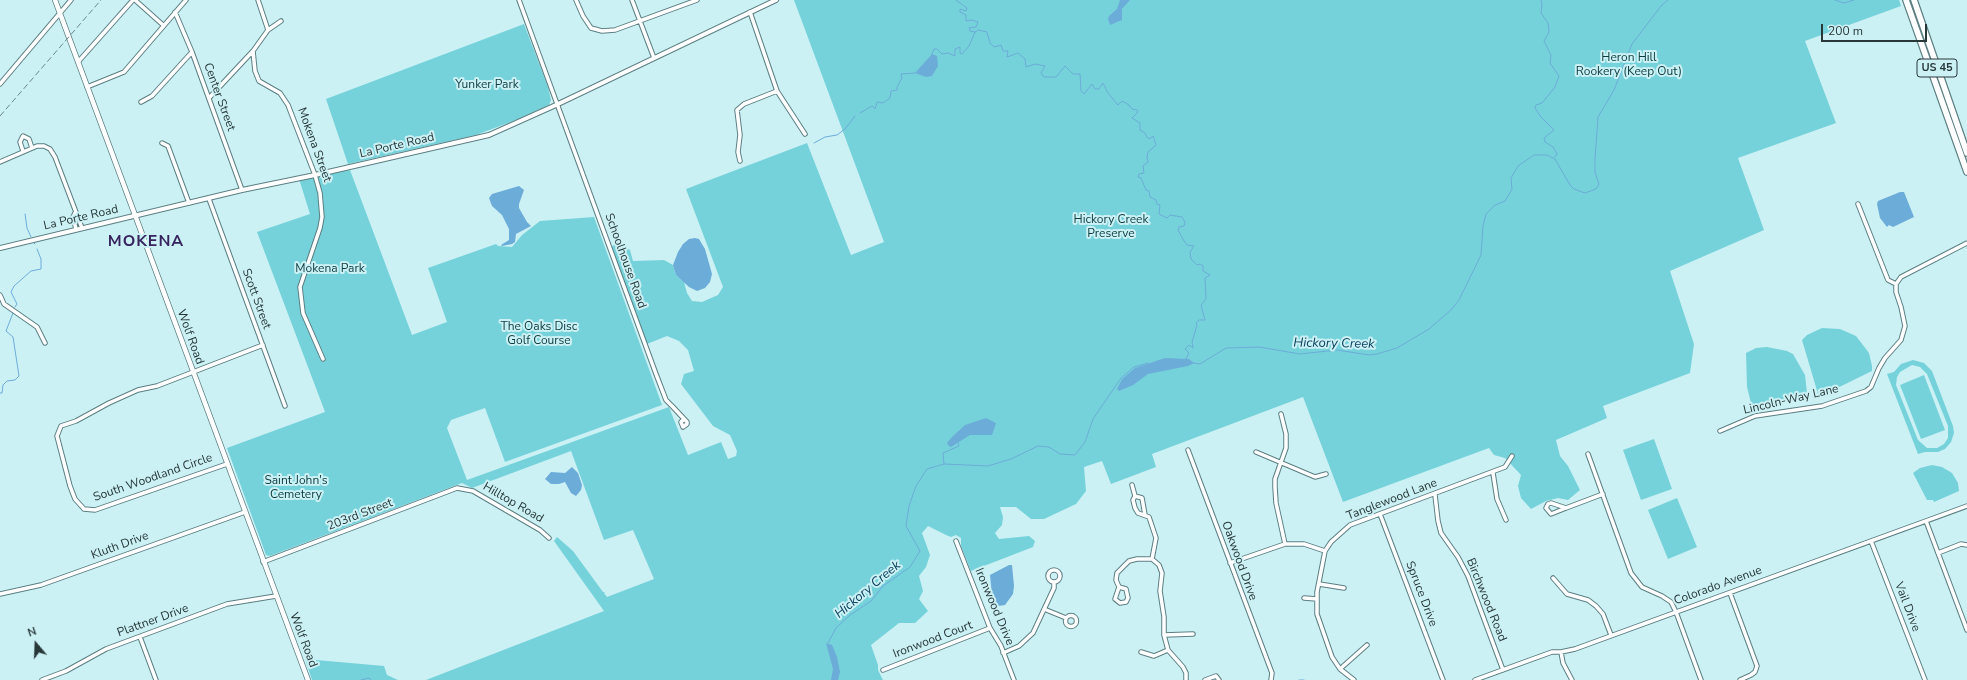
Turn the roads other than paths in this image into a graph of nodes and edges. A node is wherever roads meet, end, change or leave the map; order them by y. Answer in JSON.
{"nodes":[{"id":1,"x":55,"y":0,"type":"edge"},
{"id":2,"x":71,"y":0,"type":"edge"},
{"id":3,"x":134,"y":0,"type":"edge"},
{"id":4,"x":186,"y":0,"type":"edge"},
{"id":5,"x":258,"y":0,"type":"edge"},
{"id":6,"x":519,"y":0,"type":"edge"},
{"id":7,"x":576,"y":0,"type":"edge"},
{"id":8,"x":632,"y":0,"type":"edge"},
{"id":9,"x":697,"y":0,"type":"edge"},
{"id":10,"x":776,"y":0,"type":"edge"},
{"id":11,"x":1906,"y":0,"type":"edge"},
{"id":12,"x":1914,"y":0,"type":"edge"},
{"id":13,"x":688,"y":2,"type":"edge"},
{"id":14,"x":175,"y":12,"type":"junction"},
{"id":15,"x":750,"y":12,"type":"junction"},
{"id":16,"x":60,"y":13,"type":"junction"},
{"id":17,"x":281,"y":21,"type":"dead end"},
{"id":18,"x":640,"y":21,"type":"junction"},
{"id":19,"x":163,"y":25,"type":"junction"},
{"id":20,"x":268,"y":30,"type":"junction"},
{"id":21,"x":253,"y":51,"type":"junction"},
{"id":22,"x":192,"y":52,"type":"junction"},
{"id":23,"x":654,"y":58,"type":"junction"},
{"id":24,"x":78,"y":62,"type":"junction"},
{"id":25,"x":0,"y":84,"type":"edge"},
{"id":26,"x":87,"y":87,"type":"junction"},
{"id":27,"x":777,"y":91,"type":"junction"},
{"id":28,"x":209,"y":98,"type":"junction"},
{"id":29,"x":141,"y":102,"type":"dead end"},
{"id":30,"x":556,"y":105,"type":"junction"},
{"id":31,"x":805,"y":134,"type":"dead end"},
{"id":32,"x":162,"y":143,"type":"dead end"},
{"id":33,"x":32,"y":148,"type":"junction"},
{"id":34,"x":23,"y":151,"type":"junction"},
{"id":35,"x":1967,"y":152,"type":"edge"},
{"id":36,"x":740,"y":161,"type":"dead end"},
{"id":37,"x":0,"y":162,"type":"edge"},
{"id":38,"x":1967,"y":172,"type":"edge"},
{"id":39,"x":315,"y":175,"type":"junction"},
{"id":40,"x":242,"y":190,"type":"junction"},
{"id":41,"x":209,"y":199,"type":"junction"},
{"id":42,"x":189,"y":203,"type":"junction"},
{"id":43,"x":1858,"y":204,"type":"dead end"},
{"id":44,"x":75,"y":213,"type":"junction"},
{"id":45,"x":135,"y":216,"type":"junction"},
{"id":46,"x":82,"y":228,"type":"junction"},
{"id":47,"x":76,"y":229,"type":"junction"},
{"id":48,"x":1967,"y":244,"type":"edge"},
{"id":49,"x":0,"y":248,"type":"edge"},
{"id":50,"x":1896,"y":284,"type":"junction"},
{"id":51,"x":0,"y":295,"type":"edge"},
{"id":52,"x":45,"y":343,"type":"dead end"},
{"id":53,"x":263,"y":346,"type":"junction"},
{"id":54,"x":323,"y":359,"type":"dead end"},
{"id":55,"x":193,"y":371,"type":"junction"},
{"id":56,"x":285,"y":406,"type":"dead end"},
{"id":57,"x":1281,"y":414,"type":"dead end"},
{"id":58,"x":684,"y":419,"type":"dead end"},
{"id":59,"x":1720,"y":430,"type":"dead end"},
{"id":60,"x":1188,"y":450,"type":"dead end"},
{"id":61,"x":1256,"y":452,"type":"dead end"},
{"id":62,"x":1588,"y":454,"type":"dead end"},
{"id":63,"x":1512,"y":456,"type":"dead end"},
{"id":64,"x":1280,"y":462,"type":"junction"},
{"id":65,"x":227,"y":464,"type":"junction"},
{"id":66,"x":1493,"y":473,"type":"junction"},
{"id":67,"x":1326,"y":474,"type":"dead end"},
{"id":68,"x":1132,"y":485,"type":"dead end"},
{"id":69,"x":465,"y":488,"type":"joint"},
{"id":70,"x":1603,"y":494,"type":"junction"},
{"id":71,"x":1435,"y":495,"type":"junction"},
{"id":72,"x":1135,"y":496,"type":"junction"},
{"id":73,"x":1967,"y":506,"type":"edge"},
{"id":74,"x":1566,"y":508,"type":"junction"},
{"id":75,"x":245,"y":512,"type":"junction"},
{"id":76,"x":1380,"y":514,"type":"junction"},
{"id":77,"x":1145,"y":515,"type":"junction"},
{"id":78,"x":1506,"y":520,"type":"dead end"},
{"id":79,"x":1926,"y":521,"type":"junction"},
{"id":80,"x":549,"y":538,"type":"dead end"},
{"id":81,"x":956,"y":541,"type":"dead end"},
{"id":82,"x":1872,"y":541,"type":"junction"},
{"id":83,"x":1285,"y":544,"type":"junction"},
{"id":84,"x":1967,"y":545,"type":"edge"},
{"id":85,"x":1325,"y":551,"type":"junction"},
{"id":86,"x":1938,"y":553,"type":"junction"},
{"id":87,"x":1152,"y":559,"type":"junction"},
{"id":88,"x":263,"y":562,"type":"junction"},
{"id":89,"x":1230,"y":563,"type":"junction"},
{"id":90,"x":1553,"y":578,"type":"dead end"},
{"id":91,"x":1054,"y":582,"type":"dead end"},
{"id":92,"x":1319,"y":584,"type":"junction"},
{"id":93,"x":1119,"y":587,"type":"junction"},
{"id":94,"x":1344,"y":588,"type":"dead end"},
{"id":95,"x":1730,"y":593,"type":"junction"},
{"id":96,"x":0,"y":594,"type":"edge"},
{"id":97,"x":276,"y":596,"type":"junction"},
{"id":98,"x":1304,"y":598,"type":"dead end"},
{"id":99,"x":1317,"y":599,"type":"junction"},
{"id":100,"x":1044,"y":609,"type":"junction"},
{"id":101,"x":1676,"y":612,"type":"junction"},
{"id":102,"x":1066,"y":618,"type":"dead end"},
{"id":103,"x":1966,"y":624,"type":"edge"},
{"id":104,"x":990,"y":628,"type":"junction"},
{"id":105,"x":1967,"y":630,"type":"edge"},
{"id":106,"x":1193,"y":634,"type":"dead end"},
{"id":107,"x":1164,"y":635,"type":"junction"},
{"id":108,"x":1611,"y":635,"type":"junction"},
{"id":109,"x":140,"y":637,"type":"junction"},
{"id":110,"x":1367,"y":646,"type":"dead end"},
{"id":111,"x":1168,"y":650,"type":"junction"},
{"id":112,"x":1141,"y":652,"type":"dead end"},
{"id":113,"x":1561,"y":652,"type":"junction"},
{"id":114,"x":1003,"y":653,"type":"junction"},
{"id":115,"x":1340,"y":669,"type":"junction"},
{"id":116,"x":883,"y":670,"type":"dead end"},
{"id":117,"x":1503,"y":670,"type":"junction"},
{"id":118,"x":57,"y":674,"type":"junction"},
{"id":119,"x":42,"y":680,"type":"edge"},
{"id":120,"x":59,"y":680,"type":"edge"},
{"id":121,"x":156,"y":680,"type":"edge"},
{"id":122,"x":308,"y":680,"type":"edge"},
{"id":123,"x":1014,"y":680,"type":"edge"},
{"id":124,"x":1186,"y":680,"type":"edge"},
{"id":125,"x":1205,"y":680,"type":"edge"},
{"id":126,"x":1220,"y":680,"type":"edge"},
{"id":127,"x":1271,"y":680,"type":"edge"},
{"id":128,"x":1354,"y":680,"type":"edge"},
{"id":129,"x":1443,"y":680,"type":"edge"},
{"id":130,"x":1475,"y":680,"type":"edge"},
{"id":131,"x":1572,"y":680,"type":"edge"},
{"id":132,"x":1700,"y":680,"type":"edge"},
{"id":133,"x":1740,"y":680,"type":"edge"},
{"id":134,"x":1925,"y":680,"type":"edge"}],
"edges":[{"from":1,"to":16,"type":"main road","name":"Wolf Road"},
{"from":2,"to":16,"type":"street"},
{"from":3,"to":19,"type":"street"},
{"from":3,"to":24,"type":"street"},
{"from":4,"to":14,"type":"street"},
{"from":5,"to":20,"type":"street"},
{"from":6,"to":30,"type":"street","name":"Schoolhouse Road"},
{"from":7,"to":18,"type":"street"},
{"from":8,"to":18,"type":"street"},
{"from":9,"to":13,"type":"street"},
{"from":10,"to":15,"type":"street","name":"La Porte Road"},
{"from":11,"to":38,"type":"main road","number":"US 45"},
{"from":12,"to":35,"type":"main road","number":"US 45"},
{"from":13,"to":18,"type":"street"},
{"from":14,"to":19,"type":"street"},
{"from":14,"to":22,"type":"street","name":"Center Street"},
{"from":15,"to":23,"type":"street","name":"La Porte Road"},
{"from":15,"to":27,"type":"street"},
{"from":16,"to":24,"type":"main road","name":"Wolf Road"},
{"from":16,"to":25,"type":"street"},
{"from":17,"to":20,"type":"street"},
{"from":18,"to":23,"type":"street"},
{"from":19,"to":26,"type":"street"},
{"from":20,"to":21,"type":"street"},
{"from":21,"to":28,"type":"street"},
{"from":21,"to":39,"type":"street","name":"Mokena Street"},
{"from":22,"to":28,"type":"street","name":"Center Street"},
{"from":22,"to":29,"type":"street"},
{"from":23,"to":30,"type":"street","name":"La Porte Road"},
{"from":24,"to":26,"type":"main road","name":"Wolf Road"},
{"from":26,"to":45,"type":"main road","name":"Wolf Road"},
{"from":27,"to":31,"type":"street"},
{"from":27,"to":36,"type":"street"},
{"from":28,"to":40,"type":"street","name":"Center Street"},
{"from":30,"to":39,"type":"street","name":"La Porte Road"},
{"from":30,"to":58,"type":"street","name":"Schoolhouse Road"},
{"from":32,"to":42,"type":"street"},
{"from":33,"to":34,"type":"street"},
{"from":33,"to":34,"type":"street"},
{"from":33,"to":44,"type":"street"},
{"from":34,"to":37,"type":"street"},
{"from":39,"to":40,"type":"street","name":"La Porte Road"},
{"from":39,"to":54,"type":"street","name":"Mokena Street"},
{"from":40,"to":41,"type":"street","name":"La Porte Road"},
{"from":41,"to":42,"type":"street","name":"La Porte Road"},
{"from":41,"to":53,"type":"street","name":"Scott Street"},
{"from":42,"to":45,"type":"street","name":"La Porte Road"},
{"from":43,"to":50,"type":"street","name":"Lincoln-Way Lane"},
{"from":44,"to":46,"type":"street"},
{"from":44,"to":47,"type":"street"},
{"from":45,"to":46,"type":"street","name":"La Porte Road"},
{"from":45,"to":55,"type":"main road","name":"Wolf Road"},
{"from":46,"to":47,"type":"street","name":"La Porte Road"},
{"from":47,"to":49,"type":"street","name":"La Porte Road"},
{"from":48,"to":50,"type":"street"},
{"from":50,"to":59,"type":"street","name":"Lincoln-Way Lane"},
{"from":51,"to":52,"type":"street"},
{"from":53,"to":55,"type":"street"},
{"from":53,"to":56,"type":"street","name":"Scott Street"},
{"from":55,"to":65,"type":"main road","name":"Wolf Road"},
{"from":55,"to":65,"type":"street","name":"South Woodland Circle"},
{"from":57,"to":64,"type":"street"},
{"from":60,"to":89,"type":"street","name":"Oakwood Drive"},
{"from":61,"to":64,"type":"street"},
{"from":62,"to":70,"type":"street"},
{"from":63,"to":66,"type":"street","name":"Tanglewood Lane"},
{"from":64,"to":67,"type":"street"},
{"from":64,"to":83,"type":"street"},
{"from":65,"to":75,"type":"main road","name":"Wolf Road"},
{"from":66,"to":71,"type":"street","name":"Tanglewood Lane"},
{"from":66,"to":78,"type":"street"},
{"from":68,"to":72,"type":"street"},
{"from":69,"to":80,"type":"street","name":"Hilltop Road"},
{"from":69,"to":88,"type":"street","name":"203rd Street"},
{"from":70,"to":74,"type":"street"},
{"from":70,"to":101,"type":"street"},
{"from":71,"to":76,"type":"street","name":"Tanglewood Lane"},
{"from":71,"to":117,"type":"street","name":"Birchwood Road"},
{"from":72,"to":77,"type":"street"},
{"from":72,"to":77,"type":"street"},
{"from":73,"to":79,"type":"street","name":"Colorado Avenue"},
{"from":74,"to":74,"type":"street"},
{"from":75,"to":88,"type":"main road","name":"Wolf Road"},
{"from":75,"to":96,"type":"street","name":"Kluth Drive"},
{"from":76,"to":85,"type":"street","name":"Tanglewood Lane"},
{"from":76,"to":129,"type":"street","name":"Spruce Drive"},
{"from":77,"to":87,"type":"street"},
{"from":79,"to":82,"type":"street","name":"Colorado Avenue"},
{"from":79,"to":86,"type":"street"},
{"from":81,"to":104,"type":"street","name":"Ironwood Drive"},
{"from":82,"to":95,"type":"street","name":"Colorado Avenue"},
{"from":82,"to":134,"type":"street","name":"Vail Drive"},
{"from":83,"to":85,"type":"street"},
{"from":83,"to":89,"type":"street"},
{"from":84,"to":86,"type":"street"},
{"from":85,"to":92,"type":"street","name":"Tanglewood Lane"},
{"from":86,"to":103,"type":"street"},
{"from":87,"to":93,"type":"street"},
{"from":87,"to":107,"type":"street"},
{"from":88,"to":97,"type":"main road","name":"Wolf Road"},
{"from":89,"to":127,"type":"street","name":"Oakwood Drive"},
{"from":90,"to":108,"type":"street"},
{"from":91,"to":100,"type":"street"},
{"from":92,"to":94,"type":"street"},
{"from":92,"to":99,"type":"street","name":"Tanglewood Lane"},
{"from":93,"to":93,"type":"street"},
{"from":95,"to":101,"type":"street","name":"Colorado Avenue"},
{"from":95,"to":133,"type":"street"},
{"from":97,"to":109,"type":"street","name":"Plattner Drive"},
{"from":97,"to":122,"type":"main road","name":"Wolf Road"},
{"from":98,"to":99,"type":"street"},
{"from":99,"to":115,"type":"street","name":"Tanglewood Lane"},
{"from":100,"to":102,"type":"street"},
{"from":100,"to":114,"type":"street"},
{"from":101,"to":108,"type":"street","name":"Colorado Avenue"},
{"from":101,"to":132,"type":"street"},
{"from":103,"to":105,"type":"street"},
{"from":104,"to":114,"type":"street","name":"Ironwood Drive"},
{"from":104,"to":116,"type":"street","name":"Ironwood Court"},
{"from":106,"to":107,"type":"street"},
{"from":107,"to":111,"type":"street"},
{"from":108,"to":113,"type":"street","name":"Colorado Avenue"},
{"from":109,"to":118,"type":"street","name":"Plattner Drive"},
{"from":109,"to":121,"type":"street"},
{"from":110,"to":115,"type":"street"},
{"from":111,"to":112,"type":"street"},
{"from":111,"to":124,"type":"street"},
{"from":113,"to":117,"type":"street","name":"Colorado Avenue"},
{"from":113,"to":131,"type":"street"},
{"from":114,"to":123,"type":"street","name":"Ironwood Drive"},
{"from":115,"to":128,"type":"street","name":"Tanglewood Lane"},
{"from":117,"to":130,"type":"street","name":"Colorado Avenue"},
{"from":118,"to":119,"type":"street","name":"Plattner Drive"},
{"from":118,"to":120,"type":"street"},
{"from":125,"to":126,"type":"street"}]}
